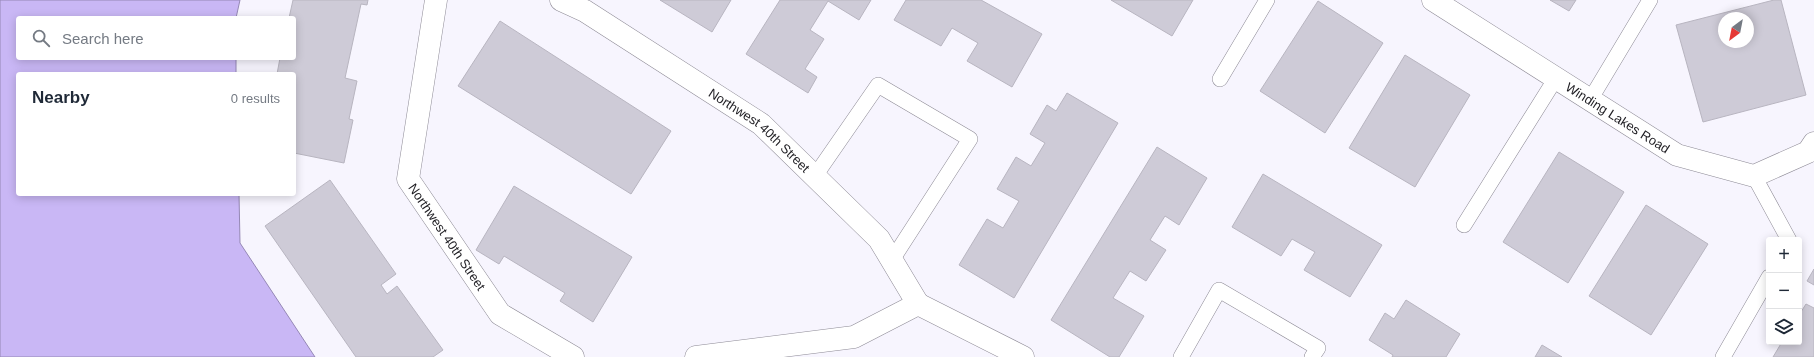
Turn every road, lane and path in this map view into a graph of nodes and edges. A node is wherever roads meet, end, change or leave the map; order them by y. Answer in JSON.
{"nodes":[{"id":1,"x":436,"y":0,"type":"edge"},
{"id":2,"x":561,"y":0,"type":"edge"},
{"id":3,"x":1267,"y":0,"type":"edge"},
{"id":4,"x":1433,"y":0,"type":"edge"},
{"id":5,"x":1650,"y":0,"type":"edge"},
{"id":6,"x":588,"y":6,"type":"edge"},
{"id":7,"x":1556,"y":78,"type":"junction"},
{"id":8,"x":1220,"y":79,"type":"dead end"},
{"id":9,"x":1590,"y":100,"type":"junction"},
{"id":10,"x":1814,"y":143,"type":"edge"},
{"id":11,"x":815,"y":176,"type":"junction"},
{"id":12,"x":1754,"y":176,"type":"junction"},
{"id":13,"x":1464,"y":225,"type":"dead end"},
{"id":14,"x":1787,"y":237,"type":"edge"},
{"id":15,"x":892,"y":260,"type":"junction"},
{"id":16,"x":1766,"y":282,"type":"edge"},
{"id":17,"x":918,"y":304,"type":"junction"},
{"id":18,"x":573,"y":357,"type":"edge"},
{"id":19,"x":696,"y":357,"type":"edge"},
{"id":20,"x":1023,"y":357,"type":"edge"},
{"id":21,"x":1181,"y":357,"type":"edge"},
{"id":22,"x":1312,"y":357,"type":"edge"},
{"id":23,"x":1723,"y":357,"type":"edge"}],
"edges":[{"from":1,"to":18,"type":"street","name":"Northwest 40th Street"},
{"from":2,"to":6,"type":"street","name":"Northwest 40th Street"},
{"from":3,"to":8,"type":"lane"},
{"from":4,"to":7,"type":"street","name":"Winding Lakes Road"},
{"from":5,"to":9,"type":"lane"},
{"from":6,"to":11,"type":"street","name":"Northwest 40th Street"},
{"from":7,"to":9,"type":"street","name":"Winding Lakes Road"},
{"from":7,"to":13,"type":"lane"},
{"from":9,"to":12,"type":"street","name":"Winding Lakes Road"},
{"from":10,"to":12,"type":"street"},
{"from":11,"to":15,"type":"street","name":"Northwest 40th Street"},
{"from":11,"to":15,"type":"lane"},
{"from":12,"to":14,"type":"lane"},
{"from":15,"to":17,"type":"street","name":"Northwest 40th Street"},
{"from":16,"to":23,"type":"lane"},
{"from":17,"to":19,"type":"street"},
{"from":17,"to":20,"type":"street"},
{"from":21,"to":22,"type":"lane"}]}
